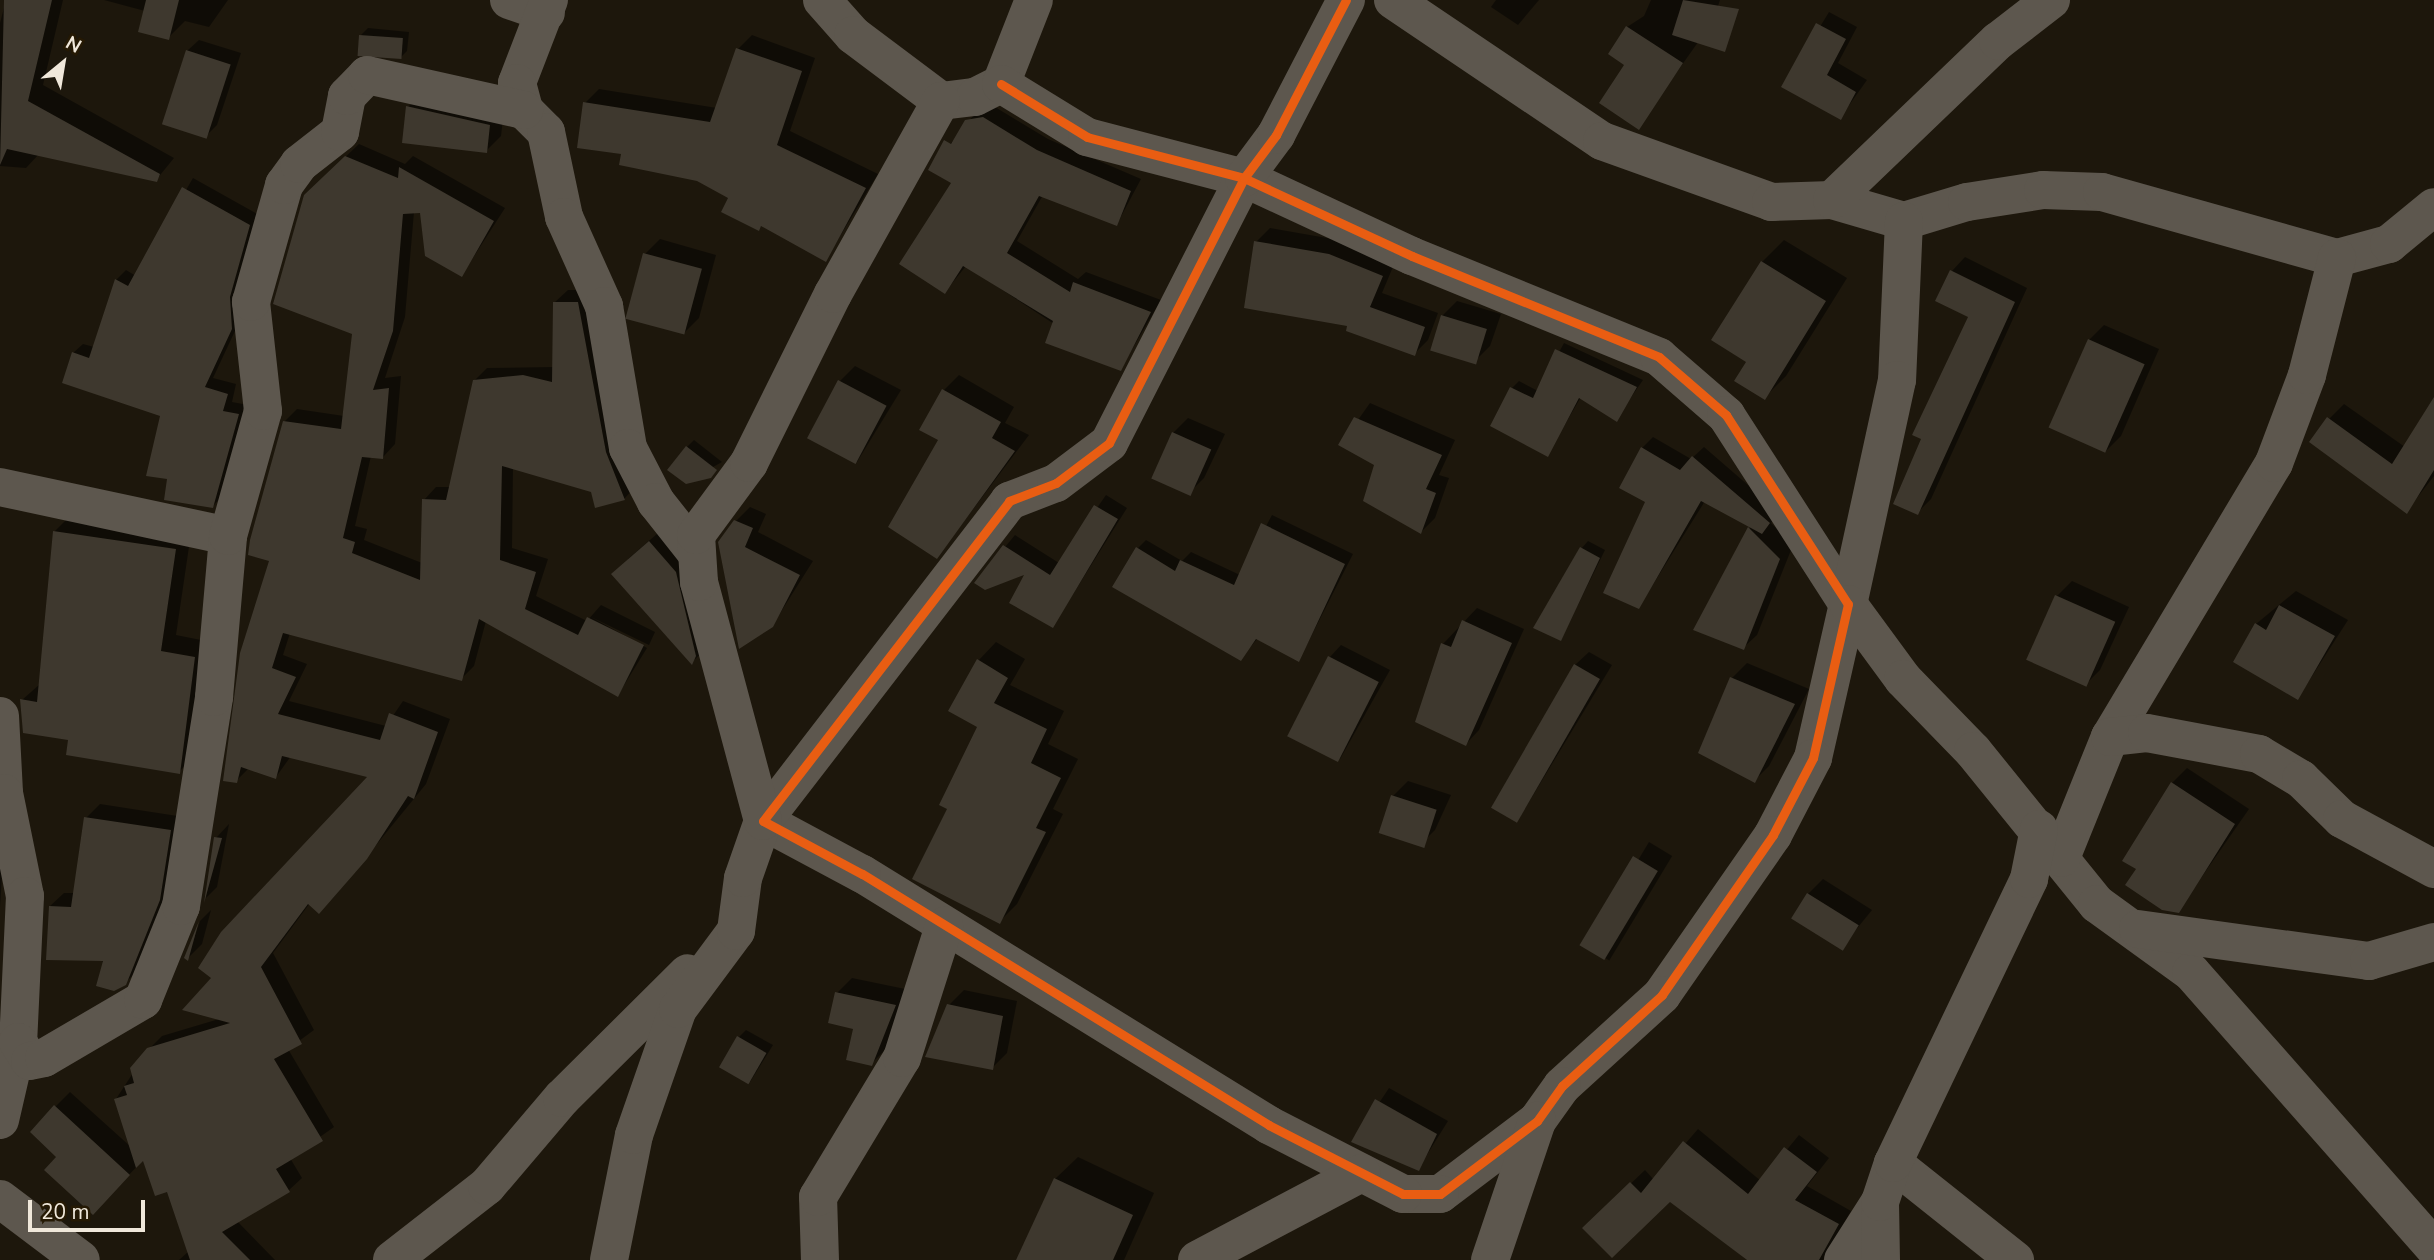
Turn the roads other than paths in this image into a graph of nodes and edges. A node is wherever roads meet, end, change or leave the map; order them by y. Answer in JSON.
{"nodes":[{"id":1,"x":509,"y":0,"type":"edge"},
{"id":2,"x":822,"y":0,"type":"edge"},
{"id":3,"x":1034,"y":0,"type":"edge"},
{"id":4,"x":1346,"y":0,"type":"edge"},
{"id":5,"x":1393,"y":0,"type":"edge"},
{"id":6,"x":2051,"y":0,"type":"edge"},
{"id":7,"x":547,"y":6,"type":"edge"},
{"id":8,"x":1001,"y":84,"type":"junction"},
{"id":9,"x":941,"y":101,"type":"junction"},
{"id":10,"x":524,"y":110,"type":"junction"},
{"id":11,"x":1244,"y":178,"type":"junction"},
{"id":12,"x":1832,"y":200,"type":"junction"},
{"id":13,"x":2434,"y":207,"type":"edge"},
{"id":14,"x":1904,"y":221,"type":"junction"},
{"id":15,"x":2337,"y":258,"type":"junction"},
{"id":16,"x":0,"y":487,"type":"edge"},
{"id":17,"x":228,"y":536,"type":"junction"},
{"id":18,"x":697,"y":554,"type":"junction"},
{"id":19,"x":1848,"y":604,"type":"junction"},
{"id":20,"x":0,"y":716,"type":"edge"},
{"id":21,"x":2110,"y":737,"type":"junction"},
{"id":22,"x":763,"y":821,"type":"junction"},
{"id":23,"x":2050,"y":843,"type":"junction"},
{"id":24,"x":2434,"y":869,"type":"edge"},
{"id":25,"x":944,"y":926,"type":"junction"},
{"id":26,"x":2138,"y":929,"type":"junction"},
{"id":27,"x":736,"y":932,"type":"junction"},
{"id":28,"x":2434,"y":943,"type":"edge"},
{"id":29,"x":18,"y":1042,"type":"junction"},
{"id":30,"x":0,"y":1120,"type":"edge"},
{"id":31,"x":1537,"y":1121,"type":"junction"},
{"id":32,"x":1893,"y":1163,"type":"junction"},
{"id":33,"x":1361,"y":1173,"type":"junction"},
{"id":34,"x":0,"y":1199,"type":"edge"},
{"id":35,"x":1880,"y":1202,"type":"junction"},
{"id":36,"x":2434,"y":1248,"type":"edge"},
{"id":37,"x":81,"y":1260,"type":"edge"},
{"id":38,"x":392,"y":1260,"type":"edge"},
{"id":39,"x":609,"y":1260,"type":"edge"},
{"id":40,"x":820,"y":1260,"type":"edge"},
{"id":41,"x":1197,"y":1260,"type":"edge"},
{"id":42,"x":1490,"y":1260,"type":"edge"},
{"id":43,"x":1843,"y":1260,"type":"edge"},
{"id":44,"x":1881,"y":1260,"type":"edge"},
{"id":45,"x":2015,"y":1260,"type":"edge"}],
"edges":[{"from":1,"to":7,"type":"street"},
{"from":2,"to":9,"type":"street"},
{"from":3,"to":8,"type":"street"},
{"from":4,"to":11,"type":"street"},
{"from":5,"to":12,"type":"street"},
{"from":6,"to":12,"type":"street"},
{"from":7,"to":10,"type":"street"},
{"from":8,"to":9,"type":"street"},
{"from":8,"to":11,"type":"street"},
{"from":9,"to":18,"type":"street"},
{"from":10,"to":17,"type":"street"},
{"from":10,"to":18,"type":"street"},
{"from":11,"to":19,"type":"street"},
{"from":11,"to":22,"type":"street"},
{"from":12,"to":14,"type":"street"},
{"from":13,"to":15,"type":"street"},
{"from":14,"to":15,"type":"street"},
{"from":14,"to":19,"type":"street"},
{"from":15,"to":21,"type":"street"},
{"from":16,"to":17,"type":"street"},
{"from":17,"to":29,"type":"street"},
{"from":18,"to":22,"type":"street"},
{"from":19,"to":23,"type":"street"},
{"from":19,"to":31,"type":"street"},
{"from":20,"to":29,"type":"street"},
{"from":21,"to":23,"type":"street"},
{"from":21,"to":24,"type":"street"},
{"from":22,"to":25,"type":"street"},
{"from":22,"to":27,"type":"street"},
{"from":23,"to":26,"type":"street"},
{"from":23,"to":32,"type":"street"},
{"from":25,"to":33,"type":"street"},
{"from":25,"to":40,"type":"street"},
{"from":26,"to":28,"type":"street"},
{"from":26,"to":36,"type":"street"},
{"from":27,"to":38,"type":"street"},
{"from":27,"to":39,"type":"street"},
{"from":29,"to":30,"type":"street"},
{"from":31,"to":33,"type":"street"},
{"from":31,"to":42,"type":"street"},
{"from":32,"to":35,"type":"street"},
{"from":32,"to":45,"type":"street"},
{"from":33,"to":41,"type":"street"},
{"from":34,"to":37,"type":"street"},
{"from":35,"to":43,"type":"street"},
{"from":35,"to":44,"type":"street"}]}
